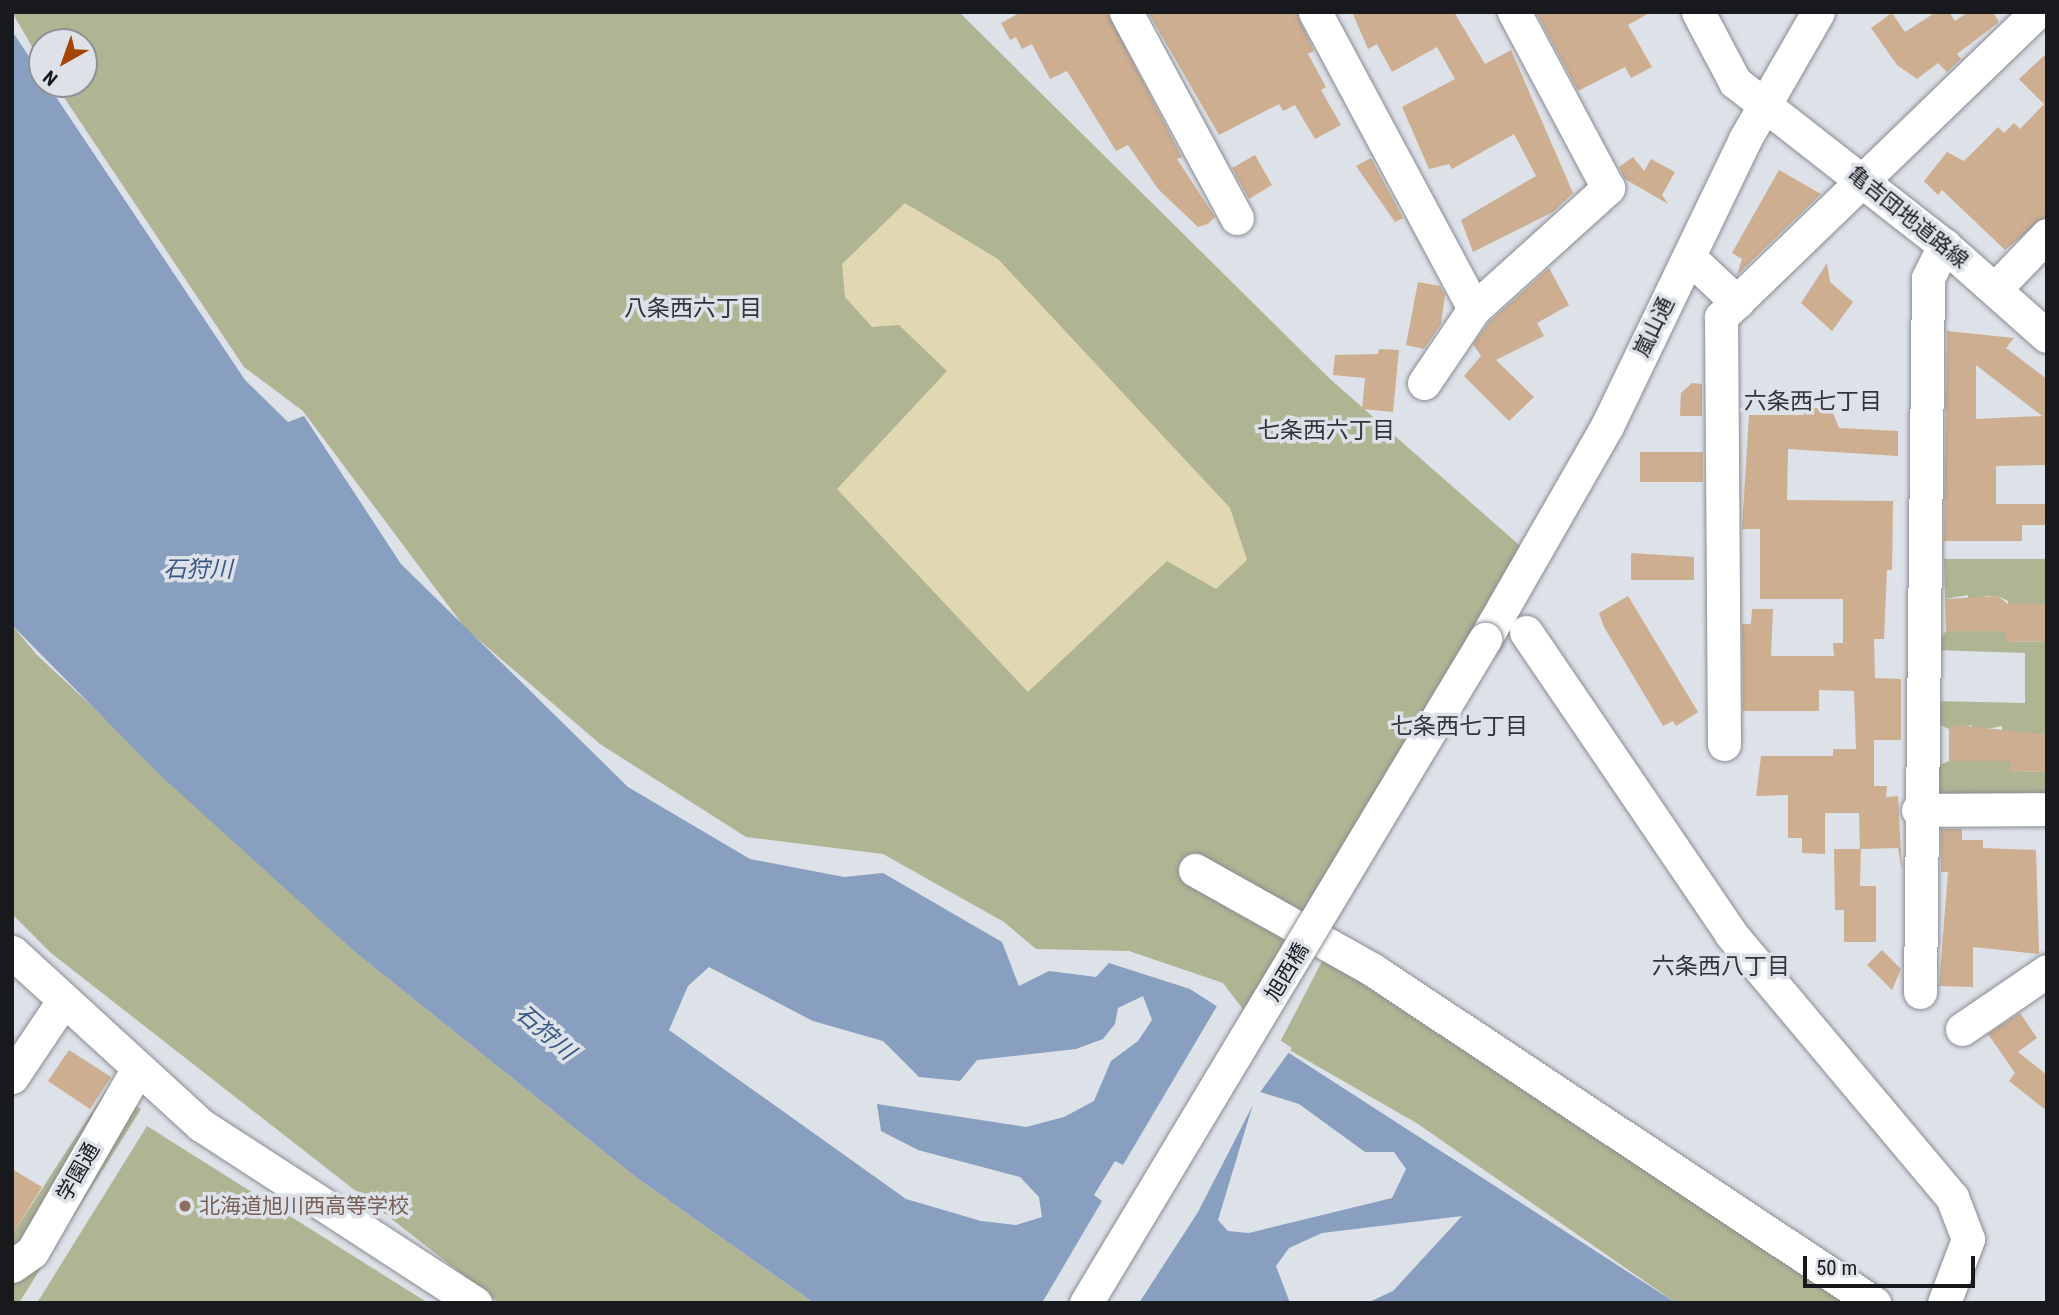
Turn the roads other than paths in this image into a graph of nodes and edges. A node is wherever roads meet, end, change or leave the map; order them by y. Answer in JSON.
{"nodes":[{"id":1,"x":1126,"y":12,"type":"edge"},
{"id":2,"x":1315,"y":12,"type":"edge"},
{"id":3,"x":1514,"y":12,"type":"edge"},
{"id":4,"x":1698,"y":12,"type":"edge"},
{"id":5,"x":1818,"y":12,"type":"edge"},
{"id":6,"x":2037,"y":12,"type":"edge"},
{"id":7,"x":1763,"y":105,"type":"junction"},
{"id":8,"x":1863,"y":180,"type":"junction"},
{"id":9,"x":1237,"y":218,"type":"dead end"},
{"id":10,"x":2047,"y":235,"type":"edge"},
{"id":11,"x":1944,"y":245,"type":"junction"},
{"id":12,"x":1689,"y":257,"type":"junction"},
{"id":13,"x":1995,"y":289,"type":"junction"},
{"id":14,"x":1737,"y":302,"type":"junction"},
{"id":15,"x":1474,"y":309,"type":"junction"},
{"id":16,"x":2047,"y":336,"type":"edge"},
{"id":17,"x":1424,"y":383,"type":"dead end"},
{"id":18,"x":1526,"y":632,"type":"dead end"},
{"id":19,"x":1485,"y":639,"type":"joint"},
{"id":20,"x":1724,"y":744,"type":"dead end"},
{"id":21,"x":2047,"y":809,"type":"edge"},
{"id":22,"x":1918,"y":810,"type":"junction"},
{"id":23,"x":1195,"y":870,"type":"dead end"},
{"id":24,"x":12,"y":952,"type":"edge"},
{"id":25,"x":2047,"y":971,"type":"edge"},
{"id":26,"x":1920,"y":992,"type":"dead end"},
{"id":27,"x":63,"y":1002,"type":"junction"},
{"id":28,"x":1962,"y":1029,"type":"dead end"},
{"id":29,"x":136,"y":1072,"type":"junction"},
{"id":30,"x":12,"y":1077,"type":"edge"},
{"id":31,"x":12,"y":1266,"type":"edge"},
{"id":32,"x":475,"y":1303,"type":"edge"},
{"id":33,"x":1086,"y":1303,"type":"edge"},
{"id":34,"x":1874,"y":1303,"type":"edge"},
{"id":35,"x":1944,"y":1303,"type":"edge"}],
"edges":[{"from":1,"to":9,"type":"street"},
{"from":2,"to":15,"type":"street"},
{"from":3,"to":15,"type":"street"},
{"from":4,"to":7,"type":"street","name":"亀吉団地道路線"},
{"from":5,"to":7,"type":"street","name":"嵐山通"},
{"from":6,"to":8,"type":"street"},
{"from":7,"to":8,"type":"street","name":"亀吉団地道路線"},
{"from":7,"to":12,"type":"street","name":"嵐山通"},
{"from":8,"to":11,"type":"street","name":"亀吉団地道路線"},
{"from":8,"to":14,"type":"street"},
{"from":10,"to":13,"type":"street"},
{"from":11,"to":13,"type":"street","name":"亀吉団地道路線"},
{"from":11,"to":22,"type":"street"},
{"from":12,"to":14,"type":"street"},
{"from":12,"to":19,"type":"street","name":"嵐山通"},
{"from":13,"to":16,"type":"street","name":"亀吉団地道路線"},
{"from":14,"to":20,"type":"street"},
{"from":15,"to":17,"type":"street"},
{"from":18,"to":35,"type":"street"},
{"from":19,"to":33,"type":"street","name":"旭西橋","bridge":true},
{"from":21,"to":22,"type":"street"},
{"from":22,"to":26,"type":"street"},
{"from":23,"to":34,"type":"street"},
{"from":24,"to":27,"type":"street"},
{"from":25,"to":28,"type":"street"},
{"from":27,"to":29,"type":"street"},
{"from":27,"to":30,"type":"street"},
{"from":29,"to":31,"type":"street","name":"学園通"},
{"from":29,"to":32,"type":"street"}]}
